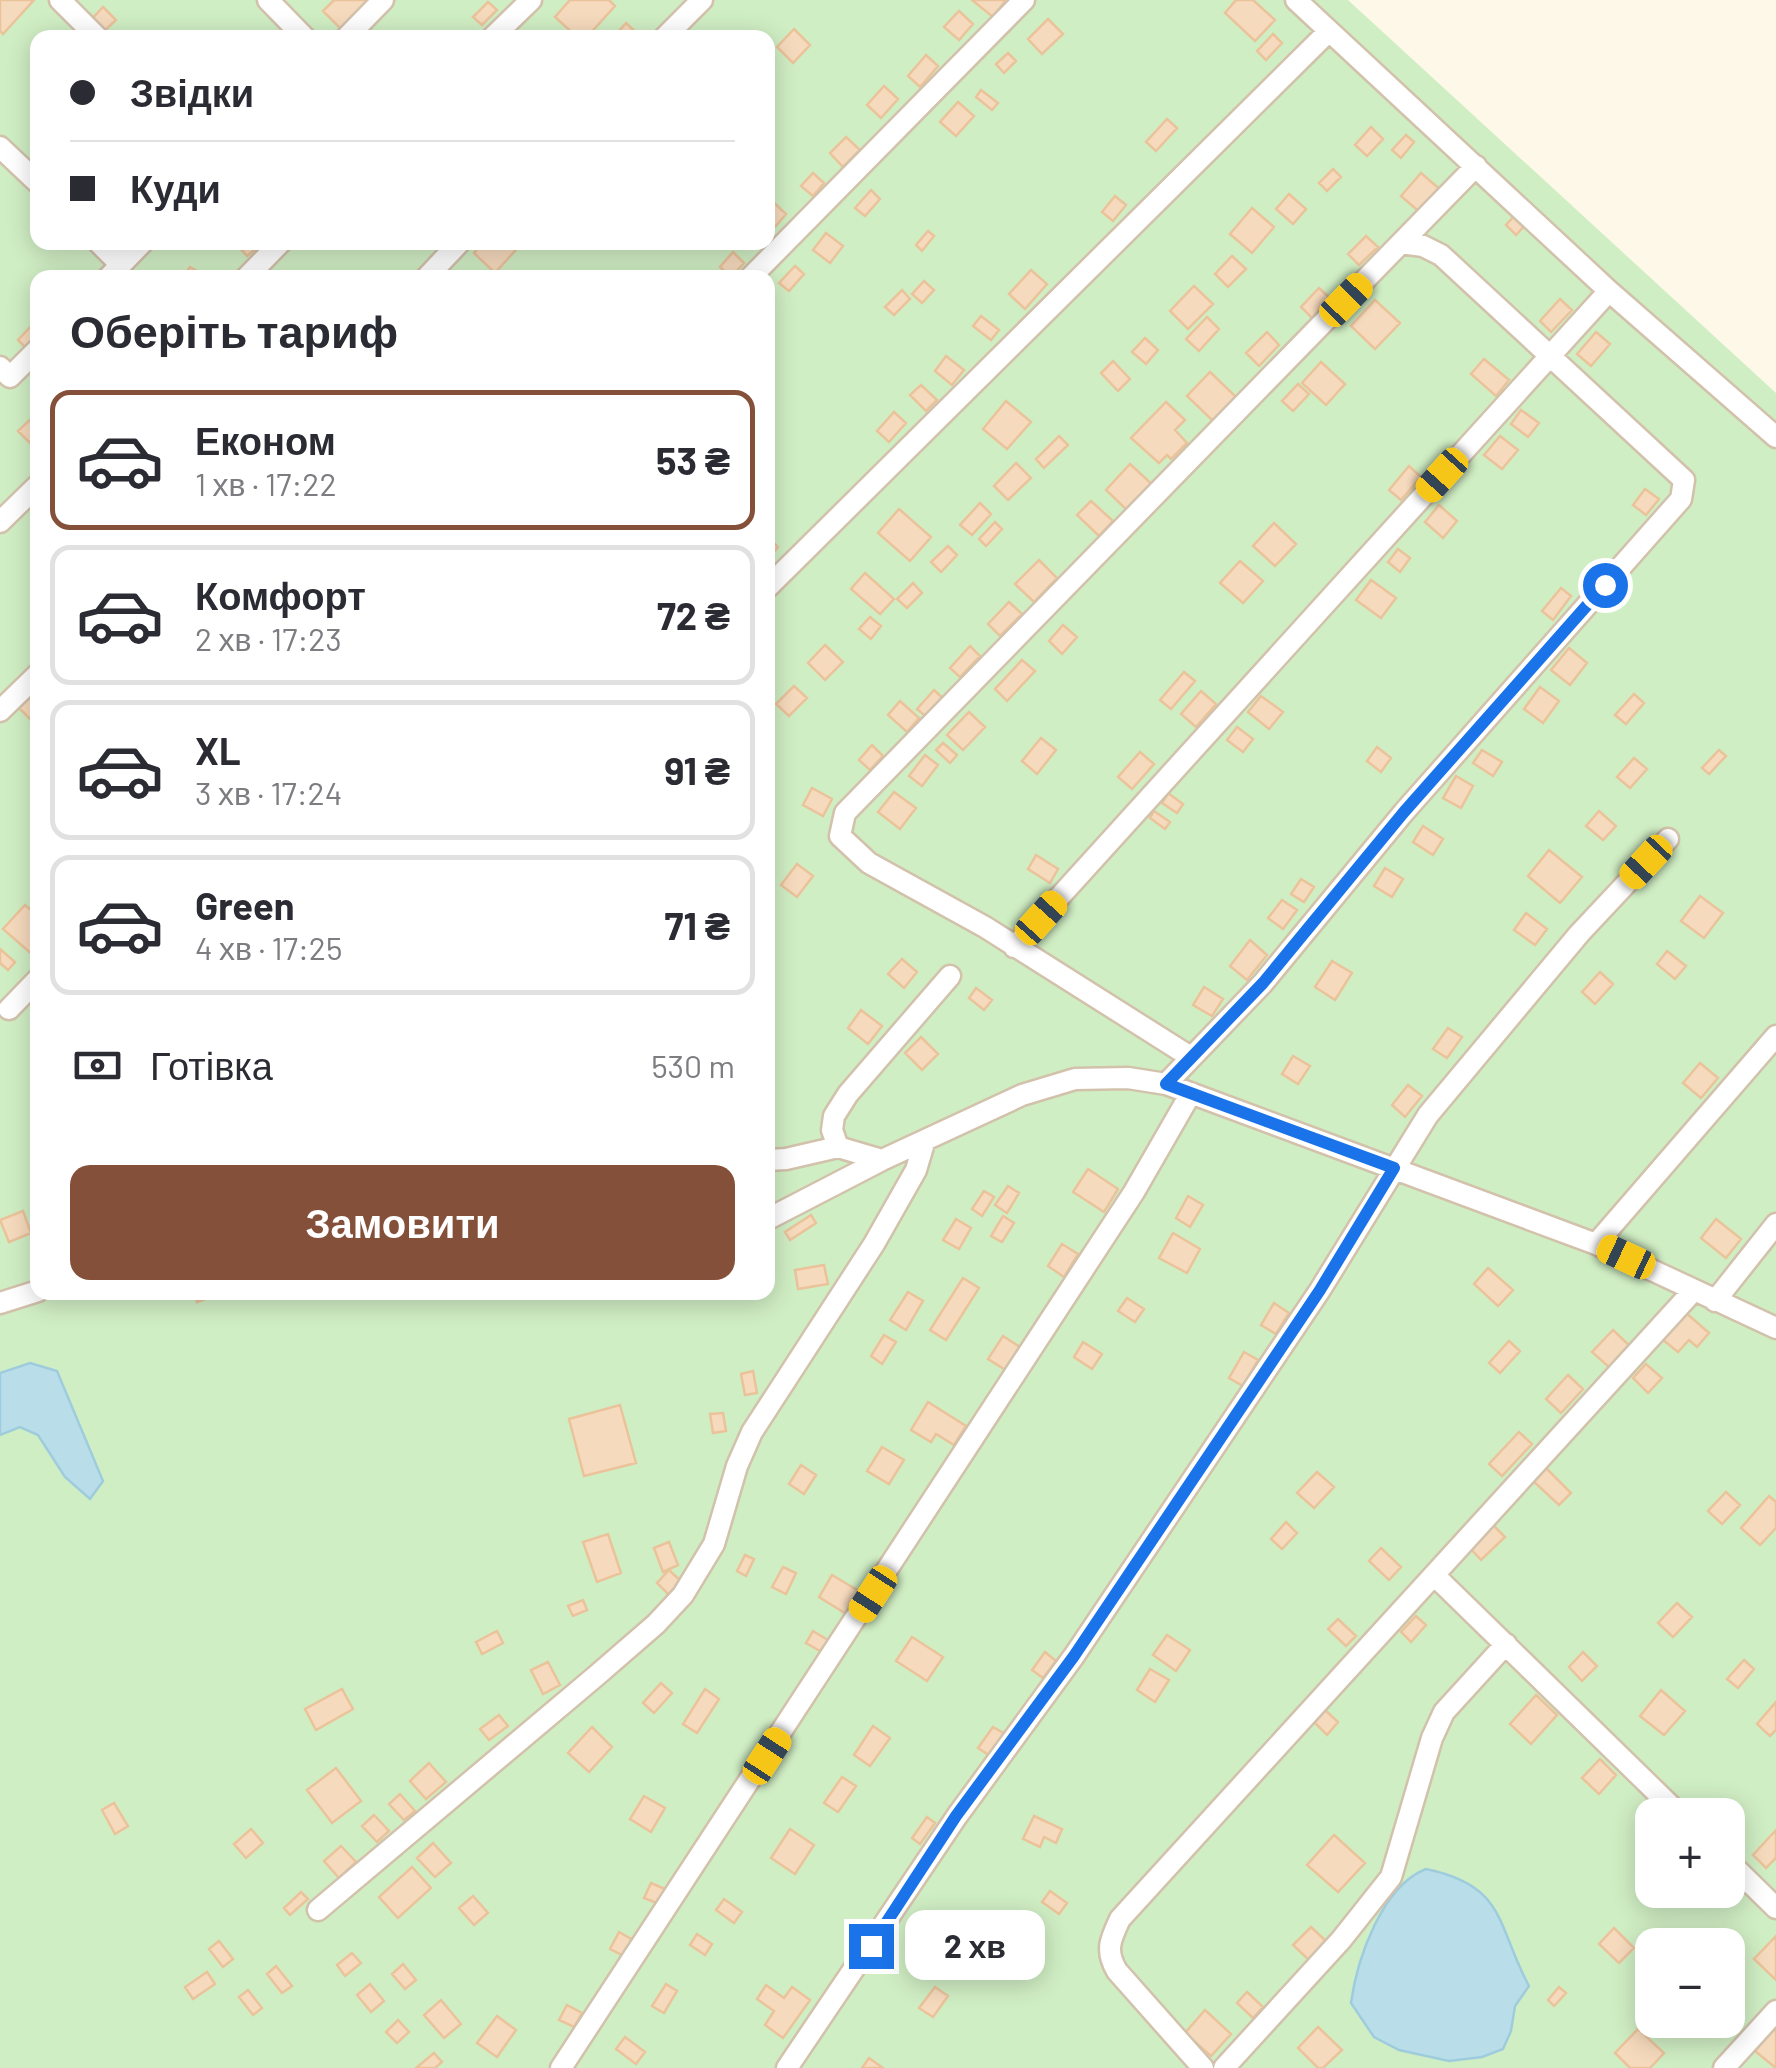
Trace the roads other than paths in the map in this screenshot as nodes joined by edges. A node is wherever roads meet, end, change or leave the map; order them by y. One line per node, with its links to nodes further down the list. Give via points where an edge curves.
1 (60, 0): 8 (street)
2 (268, 0): 9 (street)
3 (383, 0): 10 (street)
4 (531, 0): 11 (street)
5 (702, 0): 12 (street)
6 (1024, 0): 24 (street)
7 (1296, 0): 13 (street)
8 (90, 30)
9 (297, 30)
10 (354, 30)
11 (500, 30)
12 (672, 30)
13 (1328, 32): 15 (street); 32 (street)
14 (0, 147): 16 (street)
15 (1476, 166): 17 (street); 25 (street)
16 (30, 176)
17 (1401, 243): 27 (street, via 1441,254); 36 (street, via 846,813 840,836 851,850)
18 (134, 250): 21 (street)
19 (274, 250): 22 (street)
20 (452, 250): 23 (street)
21 (115, 270)
22 (254, 270)
23 (434, 270)
24 (758, 270)
25 (1608, 291): 27 (street); 29 (street)
26 (30, 357): 28 (street, via 10,376)
27 (1549, 357): 36 (street); 41 (street, via 1684,480 1681,499 1404,812 1263,983)
28 (0, 367)
29 (1776, 437)
30 (30, 493): 31 (street)
31 (0, 522)
32 (775, 581)
33 (30, 682): 34 (street)
34 (0, 711)
35 (1668, 839): 48 (street, via 1554,964 1428,1116)
36 (1014, 948): 41 (street)
37 (950, 976): 45 (street, via 848,1094 834,1116)
38 (30, 987): 39 (street)
39 (8, 1009)
40 (1776, 1036): 51 (street)
41 (1190, 1056): 42 (street)
42 (1166, 1084): 43 (street); 44 (street, via 1074,1079)
43 (1191, 1093): 48 (street); 64 (street, via 1124,1208)
44 (925, 1140): 47 (street); 62 (street, via 916,1170 874,1244 752,1432 714,1544 683,1595)
45 (838, 1146): 46 (street); 47 (street)
46 (775, 1159)
47 (882, 1160): 49 (street)
48 (1394, 1168): 51 (street); 65 (street, via 1320,1290 1074,1656 956,1816)
49 (775, 1215)
50 (1776, 1224): 54 (street)
51 (1596, 1244): 52 (street)
52 (1694, 1290): 54 (street); 57 (street)
53 (30, 1294): 55 (street)
54 (1716, 1301): 56 (street)
55 (0, 1303)
56 (1776, 1328)
57 (1434, 1575): 58 (street); 66 (street, via 1120,1919 1108,1956)
58 (1506, 1644): 59 (street); 67 (street, via 1444,1712 1391,1877)
59 (1663, 1798)
60 (1745, 1878): 61 (street)
61 (1776, 1908)
62 (318, 1910)
63 (1776, 2011): 68 (street)
64 (561, 2068)
65 (787, 2068)
66 (1204, 2068)
67 (1224, 2068)
68 (1724, 2068)

